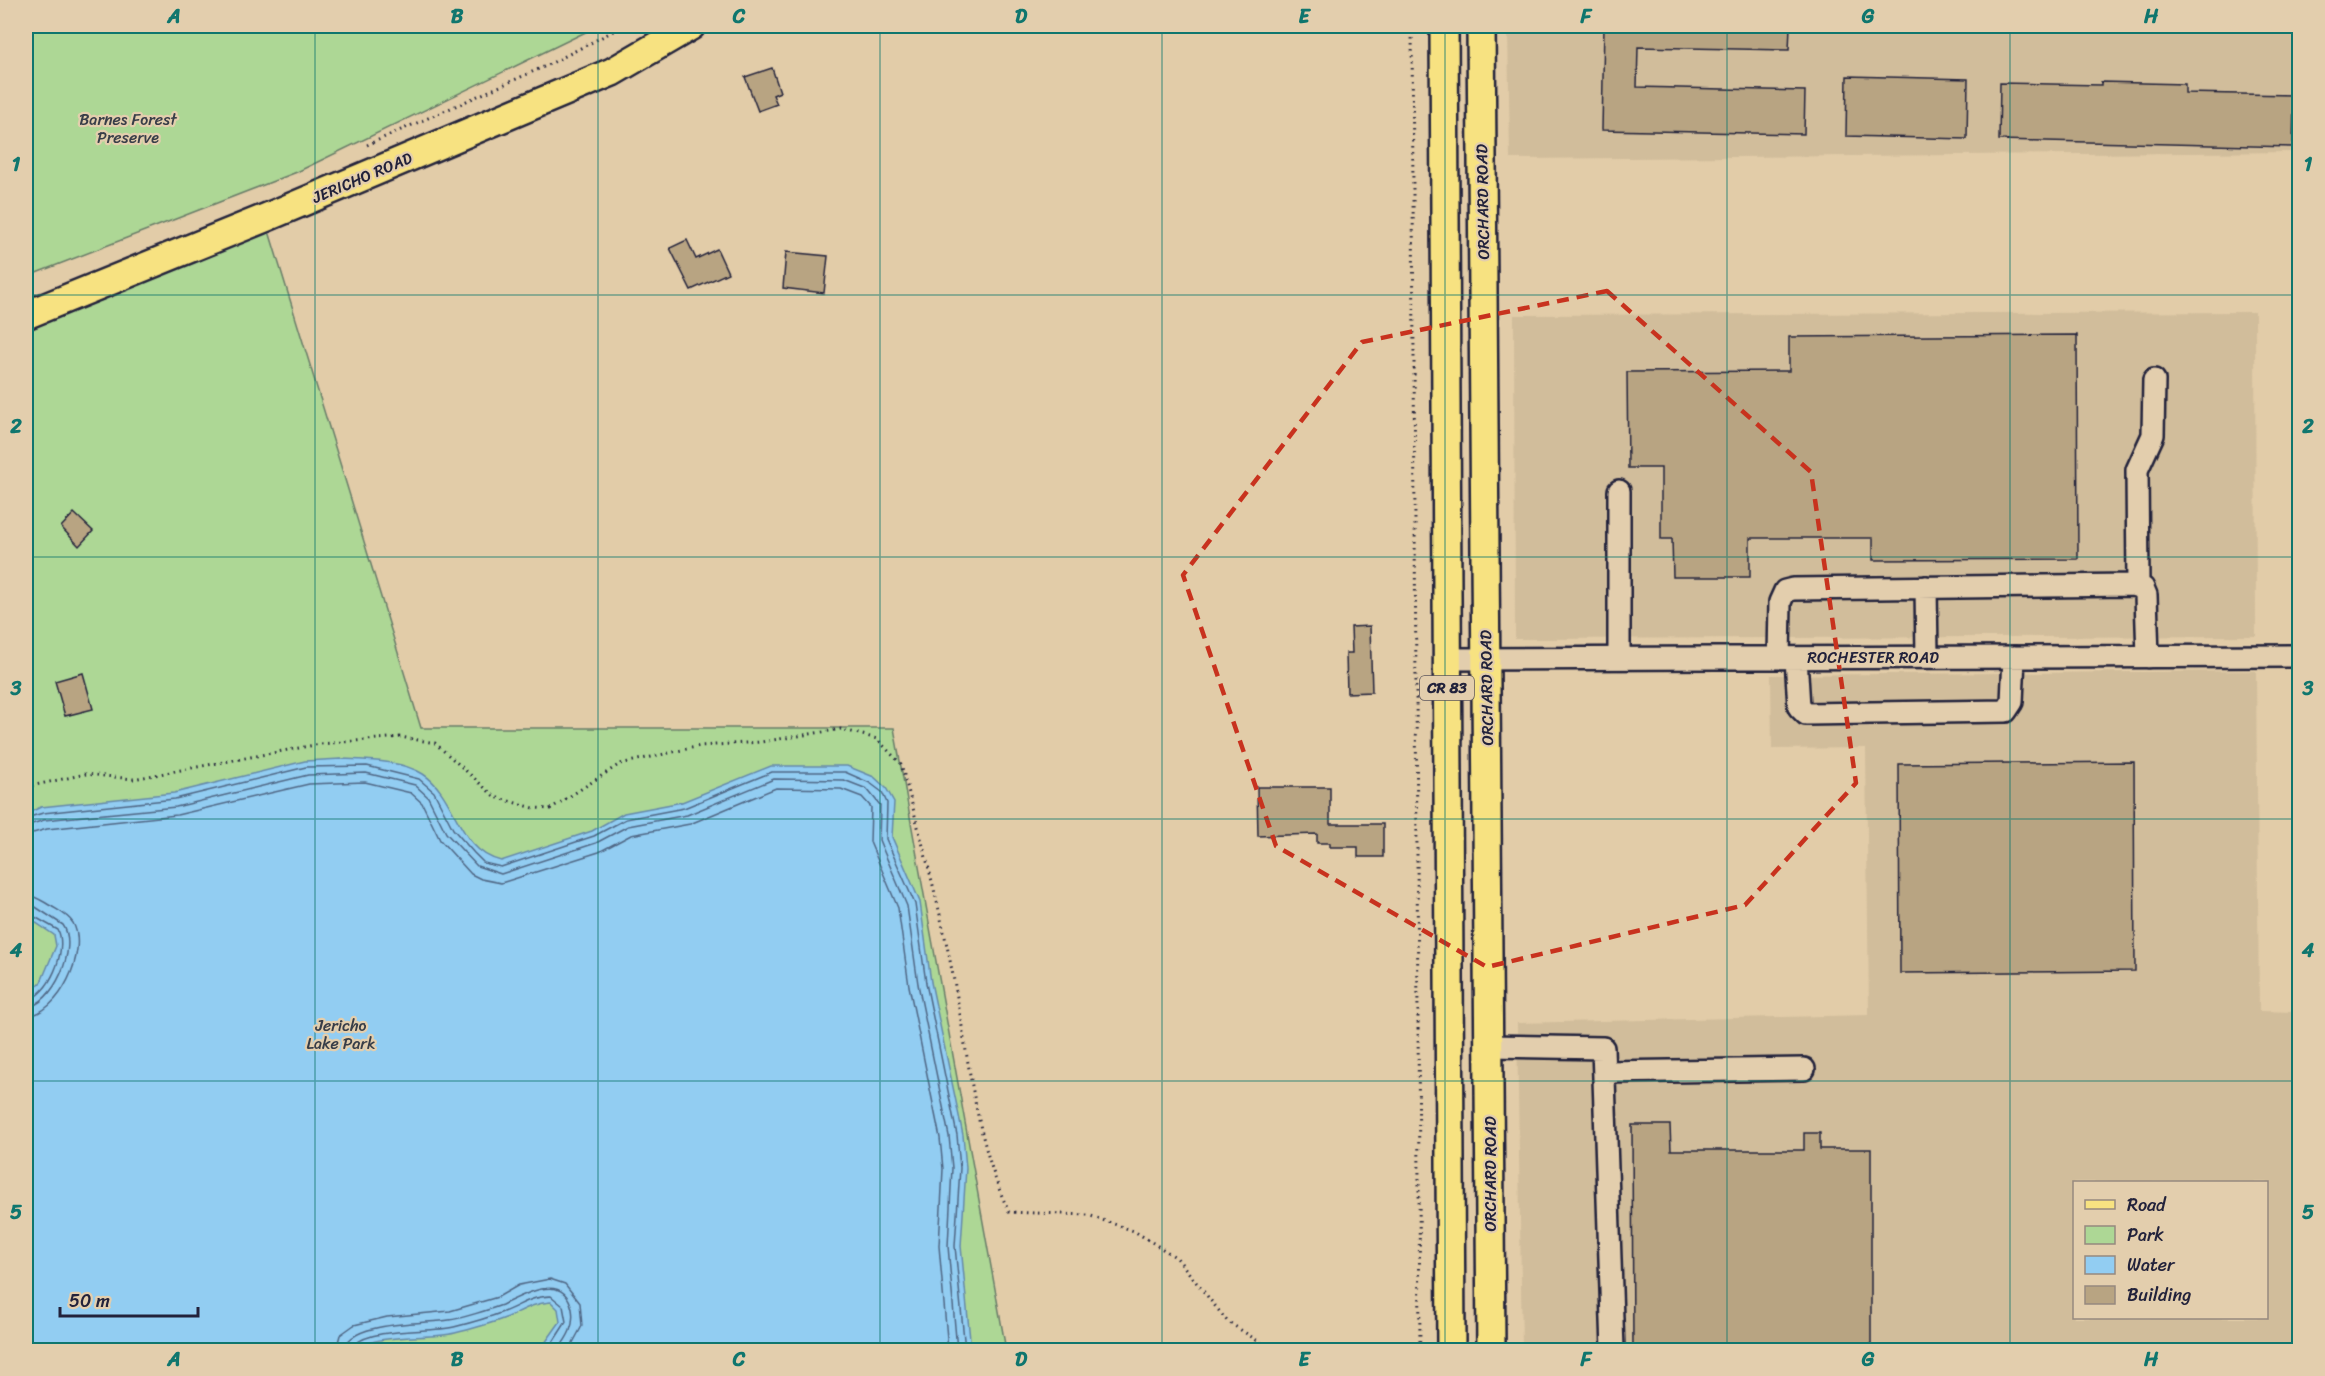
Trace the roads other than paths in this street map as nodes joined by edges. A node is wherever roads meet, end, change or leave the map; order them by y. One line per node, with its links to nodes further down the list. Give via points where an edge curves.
1 (691, 26): 4 (main road, JERICHO ROAD, via 612,72)
2 (1444, 26): 15 (main road, CR 83)
3 (1481, 26): 16 (main road, ORCHARD ROAD / CR 83)
4 (26, 315)
5 (2154, 380): 7 (street, via 2153,435 2137,470)
6 (1619, 491): 13 (street)
7 (2138, 585): 8 (street); 12 (street, via 2146,595)
8 (1926, 587): 10 (street); 14 (street, via 1785,591 1780,602)
9 (2300, 656): 12 (street, ROCHESTER ROAD)
10 (1927, 657): 11 (street, ROCHESTER ROAD); 14 (street, ROCHESTER ROAD)
11 (2014, 657): 12 (street, ROCHESTER ROAD); 14 (street, via 2013,702 2006,711 1806,714 1799,707)
12 (2148, 657)
13 (1619, 658): 14 (street, ROCHESTER ROAD); 16 (street, ROCHESTER ROAD)
14 (1788, 658)
15 (1447, 659): 16 (street, ROCHESTER ROAD); 20 (main road, CR 83)
16 (1486, 659): 17 (main road, ORCHARD ROAD / CR 83)
17 (1490, 1046): 19 (street, via 1603,1048); 21 (main road, ORCHARD ROAD / CR 83)
18 (1804, 1069): 19 (street)
19 (1604, 1072): 22 (street)
20 (1451, 1350)
21 (1491, 1350)
22 (1613, 1350)

